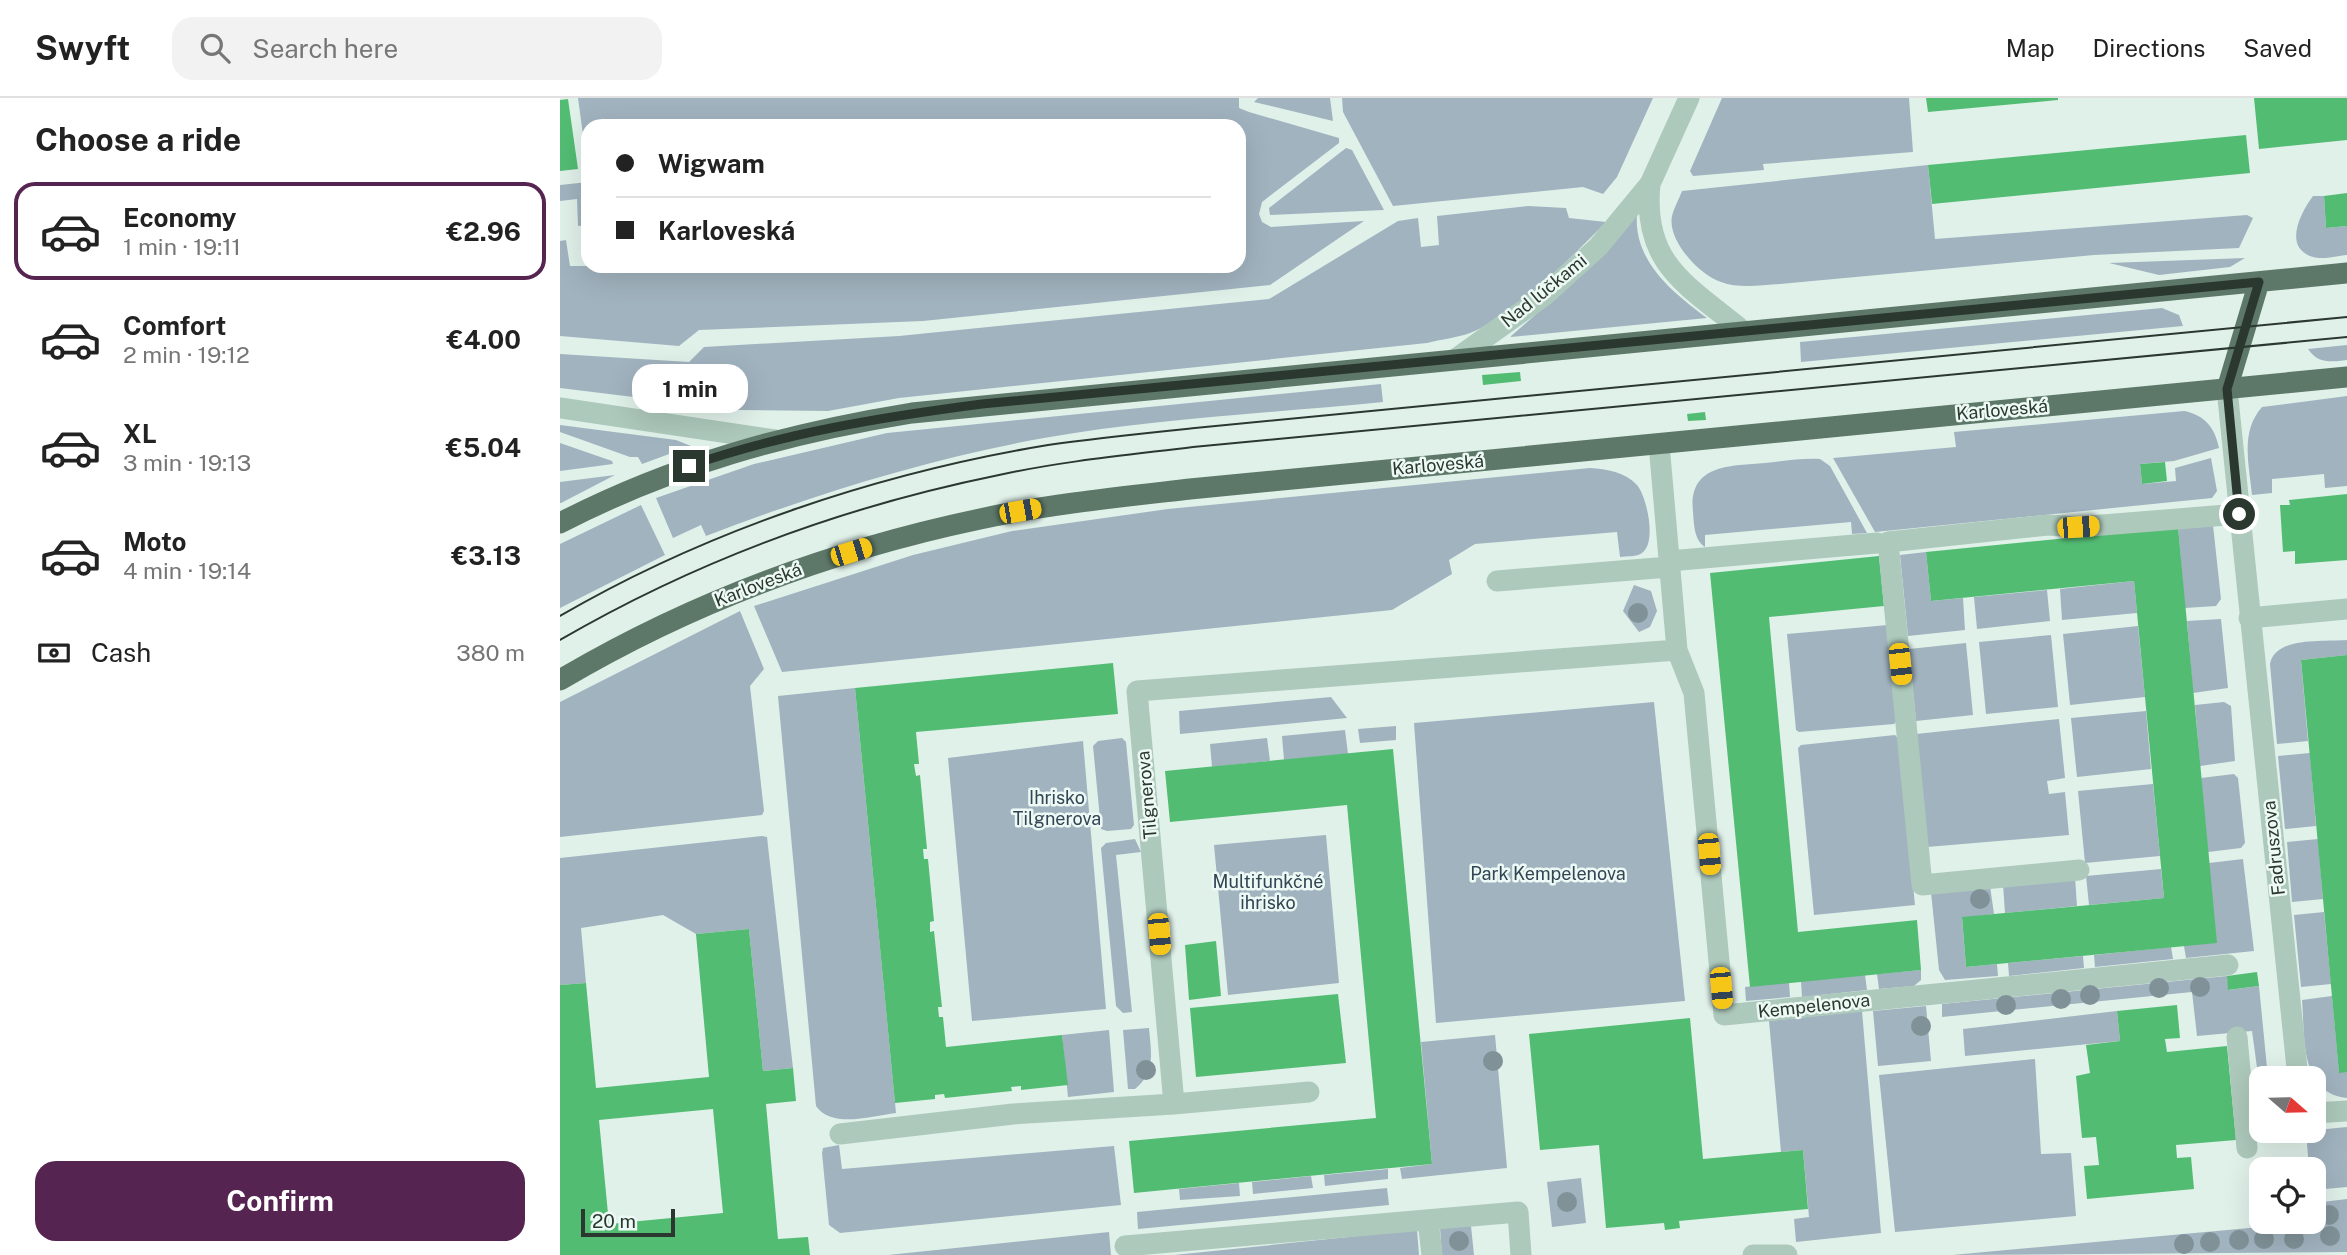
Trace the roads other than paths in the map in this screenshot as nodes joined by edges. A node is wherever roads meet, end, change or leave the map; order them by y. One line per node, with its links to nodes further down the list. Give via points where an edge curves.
1 (1689, 98): 2 (street, Nad lúčkami)
2 (1650, 184): 5 (street, Nad lúčkami, via 1651,233 1661,254 1683,280); 6 (street, Nad lúčkami, via 1574,270)
3 (2347, 273): 4 (main road)
4 (2259, 282): 5 (main road); 8 (main road)
5 (1743, 331): 6 (main road)
6 (1457, 359): 10 (main road, via 982,404)
7 (2347, 377): 8 (main road, Karloveská)
8 (2227, 389): 11 (main road, Karloveská); 12 (street)
9 (560, 408): 10 (street)
10 (775, 440): 13 (main road, via 689,466)
11 (1659, 444): 15 (street, Kempelenova); 20 (main road, Karloveská, via 1177,490 980,519 871,546 739,591)
12 (2239, 514): 14 (street, via 2078,527 2048,525); 18 (street)
13 (560, 523)
14 (1883, 543): 15 (street); 21 (street, via 1922,885)
15 (1669, 564): 16 (street); 19 (street, Kempelenova)
16 (1497, 581)
17 (2347, 609): 18 (street)
18 (2249, 618): 24 (street, Fadruszova)
19 (1677, 650): 22 (street, Kempelenova, via 1694,693 1724,1015); 27 (street, Tilgnerova, via 1138,691)
20 (560, 680)
21 (2079, 870)
22 (2228, 965)
23 (2236, 1037): 26 (street)
24 (2297, 1066)
25 (1309, 1092): 27 (street)
26 (2249, 1099)
27 (1174, 1104): 30 (street, via 1013,1114)
28 (2347, 1111): 29 (street)
29 (2326, 1112)
30 (841, 1134)
31 (2249, 1134): 32 (street)
32 (2247, 1148)
33 (1428, 1220): 34 (street); 35 (street); 36 (street, via 1518,1212)
34 (1125, 1246)
35 (1432, 1255)
36 (1521, 1255)
37 (1754, 1255): 38 (street)
38 (1787, 1255)

